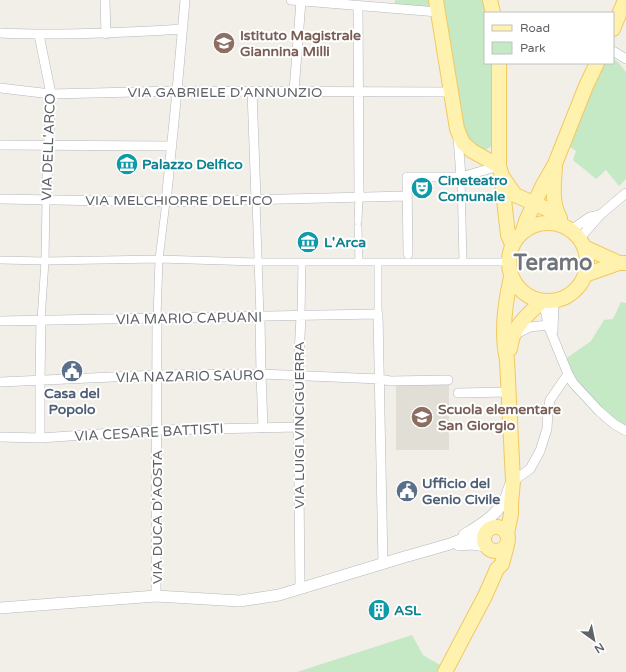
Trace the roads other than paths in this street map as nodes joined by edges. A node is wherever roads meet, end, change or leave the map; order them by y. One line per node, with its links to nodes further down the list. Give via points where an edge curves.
1 (105, 0): 13 (street)
2 (185, 0): 11 (street)
3 (291, 0): 6 (street)
4 (490, 0): 9 (main road)
5 (625, 0): 10 (main road)
6 (301, 1): 7 (street); 22 (street)
7 (358, 6): 8 (street); 23 (street)
8 (437, 6): 24 (main road)
9 (492, 12)
10 (614, 27)
11 (182, 29): 13 (street); 20 (street)
12 (0, 33): 14 (street)
13 (106, 34): 14 (street)
14 (39, 35): 25 (street, VIA DELL'ARCO)
15 (614, 52): 16 (street)
16 (626, 59)
17 (499, 64): 27 (main road)
18 (597, 64): 32 (main road)
19 (0, 88): 25 (street, VIA GABRIELE D'ANNUNZIO)
20 (177, 91): 21 (street, VIA GABRIELE D'ANNUNZIO); 25 (street, VIA GABRIELE D'ANNUNZIO); 30 (street)
21 (252, 91): 22 (street, VIA GABRIELE D'ANNUNZIO); 39 (street)
22 (294, 91): 23 (street, VIA GABRIELE D'ANNUNZIO)
23 (358, 92): 24 (street, VIA GABRIELE D'ANNUNZIO); 37 (street)
24 (450, 92): 26 (main road)
25 (51, 94): 29 (street, VIA DELL'ARCO)
26 (457, 129): 31 (main road, via 463,143); 34 (street)
27 (498, 138): 31 (main road, via 484,151); 33 (main road)
28 (0, 145): 29 (street)
29 (48, 146): 30 (street); 40 (street, VIA DELL'ARCO)
30 (172, 146): 41 (street)
31 (472, 151): 33 (main road)
32 (555, 164): 42 (main road); 43 (main road, via 553,198)
33 (500, 170): 34 (street); 42 (main road, via 515,195); 46 (main road, via 508,235)
34 (461, 177): 36 (street, via 407,177); 55 (street)
35 (626, 193): 45 (street)
36 (407, 196): 37 (street, VIA MELCHIORRE DELFICO); 47 (street)
37 (359, 197): 39 (street, VIA MELCHIORRE DELFICO); 53 (street)
38 (0, 199): 40 (street, VIA MELCHIORRE DELFICO)
39 (256, 199): 41 (street, VIA MELCHIORRE DELFICO); 51 (street)
40 (46, 200): 41 (street, VIA MELCHIORRE DELFICO); 50 (street, VIA DELL'ARCO)
41 (166, 202): 48 (street)
42 (534, 202): 43 (main road); 44 (main road)
43 (556, 212): 45 (main road)
44 (523, 231): 45 (main road, via 543,222 553,223); 46 (main road)
45 (575, 235): 57 (main road); 58 (main road, via 587,261)
46 (512, 244): 56 (main road)
47 (408, 258): 54 (street); 55 (street)
48 (159, 259): 50 (street); 51 (street); 64 (street)
49 (0, 260): 50 (street)
50 (45, 261): 65 (street, VIA DELL'ARCO)
51 (258, 262): 52 (street); 63 (street)
52 (302, 262): 53 (street); 62 (street, VIA LUIGI VINCIGUERRA)
53 (359, 262): 54 (street)
54 (378, 262): 61 (street)
55 (463, 262): 56 (street)
56 (508, 262): 59 (main road)
57 (622, 263): 58 (main road)
58 (585, 275): 60 (main road, via 573,292 561,299)
59 (511, 277): 60 (main road, via 527,295); 70 (main road, via 505,325 504,348)
60 (548, 301): 67 (street); 68 (main road, via 523,319); 69 (street)
61 (378, 314): 62 (street, VIA MARIO CAPUANI); 75 (street)
62 (301, 316): 63 (street, VIA MARIO CAPUANI); 74 (street, VIA LUIGI VINCIGUERRA)
63 (260, 317): 64 (street, VIA MARIO CAPUANI); 71 (street)
64 (157, 318): 65 (street, VIA MARIO CAPUANI); 73 (street, VIA DUCA D'AOSTA)
65 (41, 320): 66 (street, VIA MARIO CAPUANI); 76 (street)
66 (0, 321)
67 (548, 325): 68 (street, via 530,327); 69 (street)
68 (513, 336): 70 (main road)
69 (552, 336): 72 (street)
70 (507, 360): 79 (main road)
71 (261, 374): 73 (street, VIA NAZARIO SAURO); 74 (street, VIA NAZARIO SAURO); 82 (street)
72 (568, 374): 84 (street, via 599,411); 87 (street, via 550,400 547,429 540,451 530,469)
73 (157, 375): 76 (street, VIA NAZARIO SAURO); 83 (street, VIA DUCA D'AOSTA)
74 (298, 376): 75 (street, VIA NAZARIO SAURO); 81 (street, VIA LUIGI VINCIGUERRA)
75 (380, 379): 77 (street, VIA NAZARIO SAURO); 93 (street)
76 (40, 380): 78 (street, VIA NAZARIO SAURO); 86 (street)
77 (448, 380)
78 (0, 382)
79 (508, 392): 80 (street); 87 (main road)
80 (458, 393)
81 (298, 427): 82 (street, VIA CESARE BATTISTI); 95 (street, VIA LUIGI VINCIGUERRA)
82 (263, 428): 83 (street, VIA CESARE BATTISTI)
83 (157, 430): 86 (street, VIA CESARE BATTISTI); 96 (street, VIA DUCA D'AOSTA)
84 (626, 430)
85 (0, 437): 86 (street, VIA CESARE BATTISTI)
86 (40, 438)
87 (513, 481): 88 (main road); 91 (street, via 499,508)
88 (511, 504): 89 (main road); 90 (main road)
89 (491, 529): 90 (main road, via 502,529); 91 (street); 92 (main road, via 484,538)
90 (507, 540): 92 (main road, via 500,550); 94 (main road, via 502,564)
91 (450, 544): 92 (street, via 472,544); 93 (street)
92 (490, 548): 94 (main road)
93 (383, 564): 95 (street)
94 (497, 569): 98 (main road)
95 (300, 589): 96 (street, via 280,596 240,601)
96 (156, 596): 97 (street)
97 (0, 608)
98 (445, 672)

